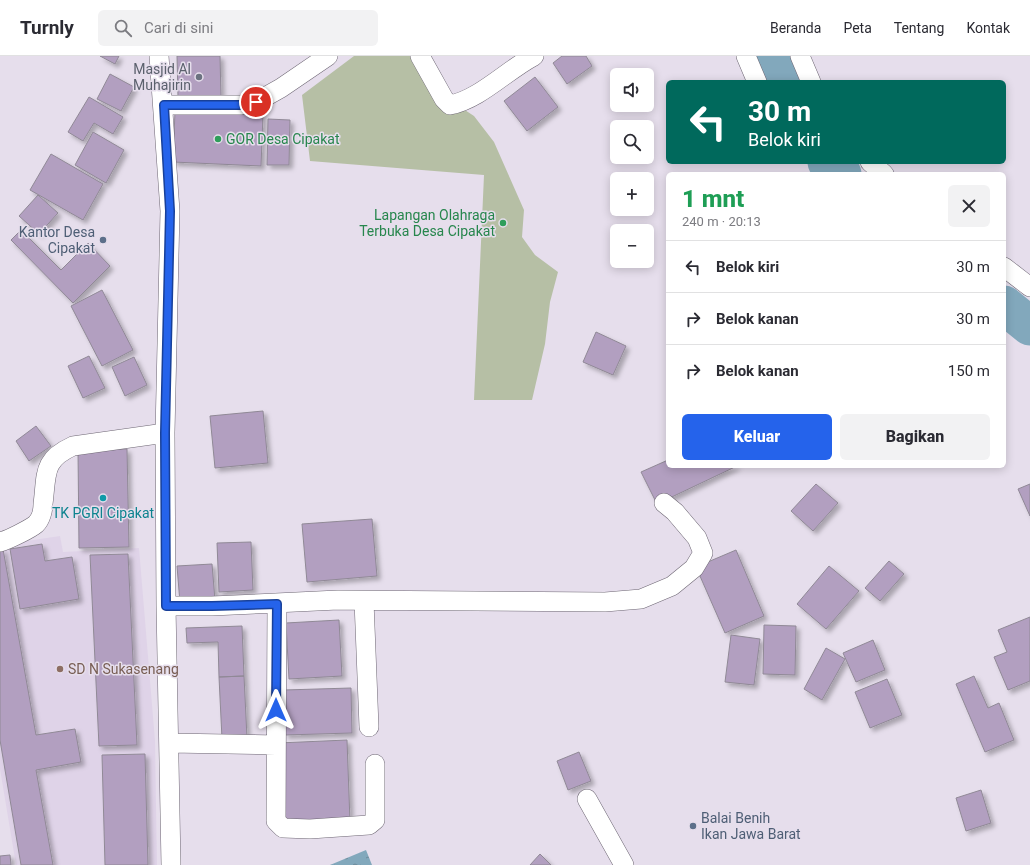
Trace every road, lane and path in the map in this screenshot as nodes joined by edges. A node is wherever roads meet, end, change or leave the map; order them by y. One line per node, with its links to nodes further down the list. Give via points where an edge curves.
1 (159, 56): 9 (street)
2 (328, 56): 9 (street, via 256,102 241,105)
3 (420, 56): 4 (street, via 444,99 450,104 460,103)
4 (534, 56)
5 (746, 56): 7 (street)
6 (800, 56): 8 (street)
7 (756, 80)
8 (811, 80)
9 (164, 105): 14 (street, via 170,211)
10 (872, 164): 11 (street)
11 (882, 172)
12 (1006, 269): 13 (street)
13 (1030, 287)
14 (165, 433): 16 (street, via 73,446 61,452 49,463 42,511 36,524); 19 (street)
15 (664, 504): 17 (street, via 675,512 697,538 703,553 694,568 672,586 641,598 605,602)
16 (0, 542)
17 (364, 601): 18 (street); 20 (street)
18 (277, 604): 19 (street); 22 (street)
19 (166, 606): 21 (street)
20 (369, 727)
21 (170, 743): 22 (street); 25 (street)
22 (276, 745): 23 (street, via 276,821 282,828 369,825 375,820)
23 (375, 764)
24 (587, 799): 26 (street)
25 (171, 865)
26 (624, 865)

